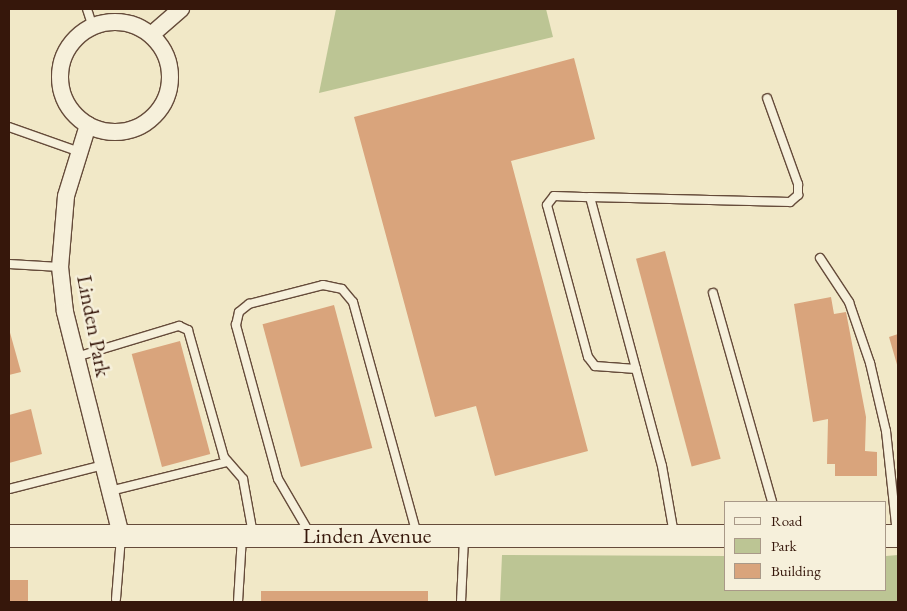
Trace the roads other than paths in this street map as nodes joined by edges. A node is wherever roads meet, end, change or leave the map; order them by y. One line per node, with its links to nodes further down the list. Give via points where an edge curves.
1 (87, 9): 3 (lane)
2 (182, 9): 4 (street)
3 (93, 27): 4 (street, via 123,22); 6 (street, via 72,42 59,77 70,110)
4 (151, 35): 6 (street, via 167,55 171,74 162,108 134,129 117,132)
5 (767, 98): 9 (lane, via 798,184 798,196 790,202)
6 (88, 125): 8 (street, Linden Park)
7 (9, 128): 8 (lane)
8 (77, 150): 12 (street, Linden Park, via 66,196)
9 (590, 197): 15 (lane); 15 (lane, via 554,196 547,205 588,356 595,366)
10 (820, 258): 29 (lane, via 850,302 870,363 886,431)
11 (9, 264): 12 (lane)
12 (60, 267): 14 (street, Linden Park)
13 (713, 293): 20 (lane)
14 (76, 357): 16 (lane, via 179,326 188,330); 17 (street, Linden Park)
15 (636, 369): 27 (lane, via 673,512)
16 (227, 462): 19 (lane); 23 (lane, via 243,479)
17 (104, 465): 18 (lane); 19 (street, Linden Park)
18 (9, 489)
19 (110, 491): 21 (street, Linden Park)
20 (772, 501)
21 (121, 535): 22 (main road, Linden Avenue); 23 (main road, Linden Avenue); 30 (lane)
22 (9, 536)
23 (248, 536): 24 (main road, Linden Avenue); 31 (lane)
24 (311, 536): 25 (main road, Linden Avenue); 25 (lane, via 278,479 236,325 239,312 249,304 322,285 342,289 353,302)
25 (418, 536): 26 (main road, Linden Avenue)
26 (464, 536): 27 (main road, Linden Avenue); 32 (lane)
27 (674, 536): 28 (main road, Linden Avenue)
28 (724, 536)
29 (898, 536)
30 (116, 599)
31 (238, 602)
32 (462, 602)

